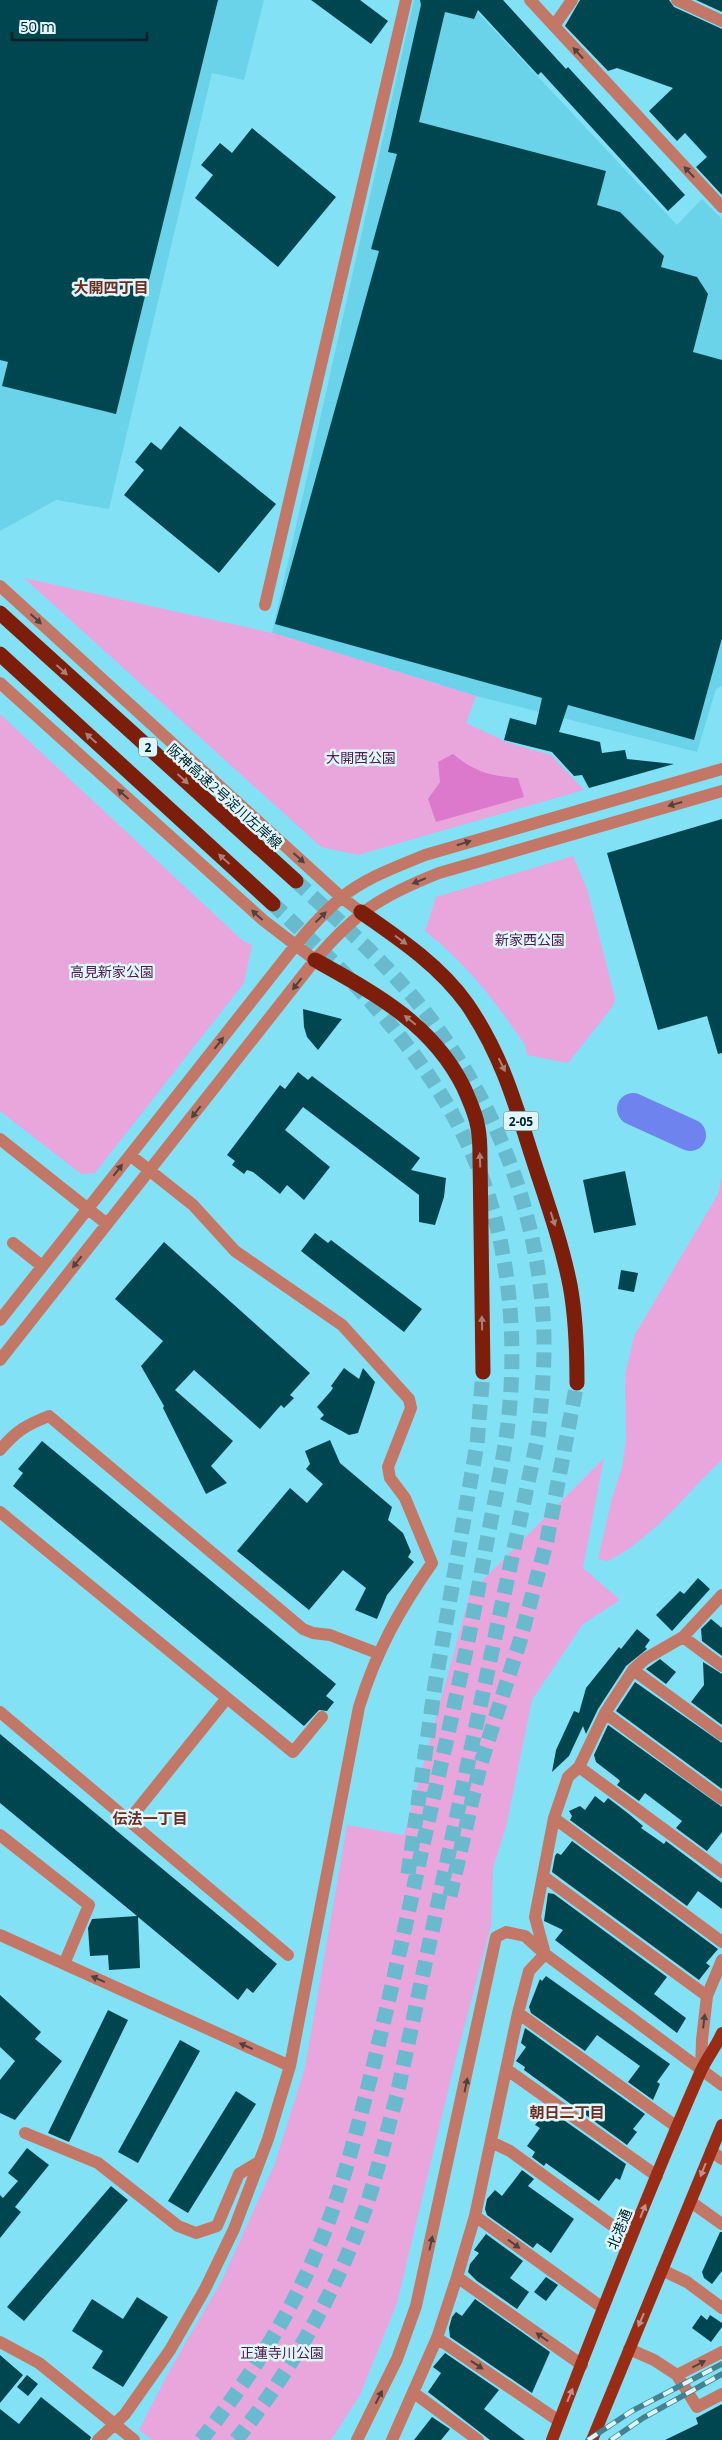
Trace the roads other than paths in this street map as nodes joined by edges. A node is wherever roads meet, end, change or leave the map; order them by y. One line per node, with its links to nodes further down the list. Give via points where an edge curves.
1 (406, 0): 9 (street)
2 (530, 0): 6 (street)
3 (572, 0): 6 (street)
4 (676, 0): 5 (street)
5 (722, 21)
6 (554, 26): 7 (street, one-way to 6)
7 (722, 207)
8 (0, 586): 16 (street, one-way to 16)
9 (265, 605)
10 (0, 613): 15 (highway, 阪神高速2号淀川左岸線 / 2, one-way to 15)
11 (0, 654): 17 (highway, 2, one-way to 11)
12 (0, 683): 19 (street, one-way to 12, via 262,920)
13 (722, 769): 16 (street, one-way to 13, via 371,879 425,855)
14 (722, 791): 18 (street, one-way to 18, via 439,873 407,886)
15 (296, 881)
16 (342, 897): 18 (street); 19 (street, one-way to 16)
17 (273, 904)
18 (361, 912): 20 (street); 31 (highway, 2-05, one-way to 31, via 407,944 442,975 466,1003 505,1073 562,1249 577,1334)
19 (295, 946): 20 (street); 22 (street, one-way to 19)
20 (315, 960): 23 (street, one-way to 23); 30 (highway, one-way to 20, via 480,1158 478,1126 469,1099 457,1073 424,1031 374,994)
21 (1, 1141): 24 (street)
22 (130, 1155): 23 (street); 24 (street, one-way to 22)
23 (149, 1171): 25 (street); 36 (street, via 193,1205 235,1251 342,1324 409,1400 411,1408 388,1467 390,1478 405,1498 432,1563 406,1599)
24 (88, 1208): 25 (street); 27 (street)
25 (107, 1224): 29 (street, one-way to 29)
26 (13, 1243): 27 (street)
27 (42, 1266): 28 (street)
28 (0, 1320)
29 (0, 1360)
30 (483, 1372)
31 (577, 1383)
32 (0, 1450): 36 (street, via 14,1433 49,1416 303,1629 330,1635)
33 (0, 1512): 39 (street)
34 (722, 1596): 35 (street)
35 (683, 1638): 37 (street); 38 (street, via 645,1659)
36 (377, 1653): 60 (street, via 351,1743)
37 (722, 1666)
38 (633, 1670): 41 (street); 43 (street)
39 (227, 1698): 42 (street, via 293,1752); 47 (street)
40 (0, 1712): 47 (street)
41 (605, 1712): 44 (street); 45 (street)
42 (322, 1717)
43 (722, 1735)
44 (579, 1767): 46 (street, via 568,1777); 49 (street)
45 (722, 1799)
46 (554, 1818): 50 (street); 52 (street)
47 (129, 1820): 54 (street)
48 (0, 1835): 56 (street, via 89,1905)
49 (722, 1872)
50 (543, 1876): 53 (street, via 535,1917); 57 (street)
51 (0, 1935): 56 (street)
52 (722, 1942)
53 (545, 1954): 58 (street, via 529,1971); 62 (street); 92 (street, one-way to 53, via 397,2358 416,2306 496,1937 506,1932 520,1934)
54 (288, 1955)
55 (722, 1960): 57 (street)
56 (64, 1964): 60 (street, one-way to 56)
57 (708, 1996): 62 (street, one-way to 57)
58 (518, 2013): 61 (street); 65 (street)
59 (722, 2033): 62 (main road, 北港通)
60 (290, 2066): 70 (street)
61 (506, 2069): 67 (street); 71 (street)
62 (701, 2070): 63 (street); 65 (main road, 北港通)
63 (722, 2085)
64 (722, 2125): 68 (main road)
65 (677, 2126): 71 (main road, 北港通)
66 (25, 2133): 70 (street, via 98,2163 178,2226 196,2233 217,2226 238,2174)
67 (491, 2142): 73 (street); 75 (street, via 510,2151)
68 (711, 2151): 69 (street); 72 (main road, one-way to 72)
69 (722, 2159)
70 (259, 2162): 89 (street, via 234,2229 205,2289 170,2350 125,2414)
71 (657, 2176): 75 (main road, 北港通, one-way to 71)
72 (691, 2202): 74 (street); 76 (main road)
73 (475, 2216): 77 (street); 78 (street, one-way to 78)
74 (722, 2224)
75 (632, 2238): 78 (main road, 北港通)
76 (662, 2270): 79 (street, via 687,2282); 82 (main road, one-way to 82)
77 (457, 2277): 80 (street); 84 (street, one-way to 77)
78 (603, 2308): 84 (main road, 北港通)
79 (722, 2308)
80 (437, 2338): 86 (street); 88 (street, one-way to 88)
81 (2, 2346): 89 (street, via 38,2363)
82 (629, 2349): 85 (street); 96 (main road)
83 (722, 2352): 85 (street, one-way to 83)
84 (582, 2365): 88 (main road, 北港通, one-way to 84)
85 (677, 2375): 87 (street, via 697,2407)
86 (414, 2393): 93 (street); 94 (street)
87 (722, 2394)
88 (559, 2421): 95 (main road, 北港通)
89 (113, 2425): 90 (street); 91 (street)
90 (98, 2440)
91 (134, 2440)
92 (357, 2440)
93 (392, 2440)
94 (478, 2440)
95 (552, 2440)
96 (592, 2440)

